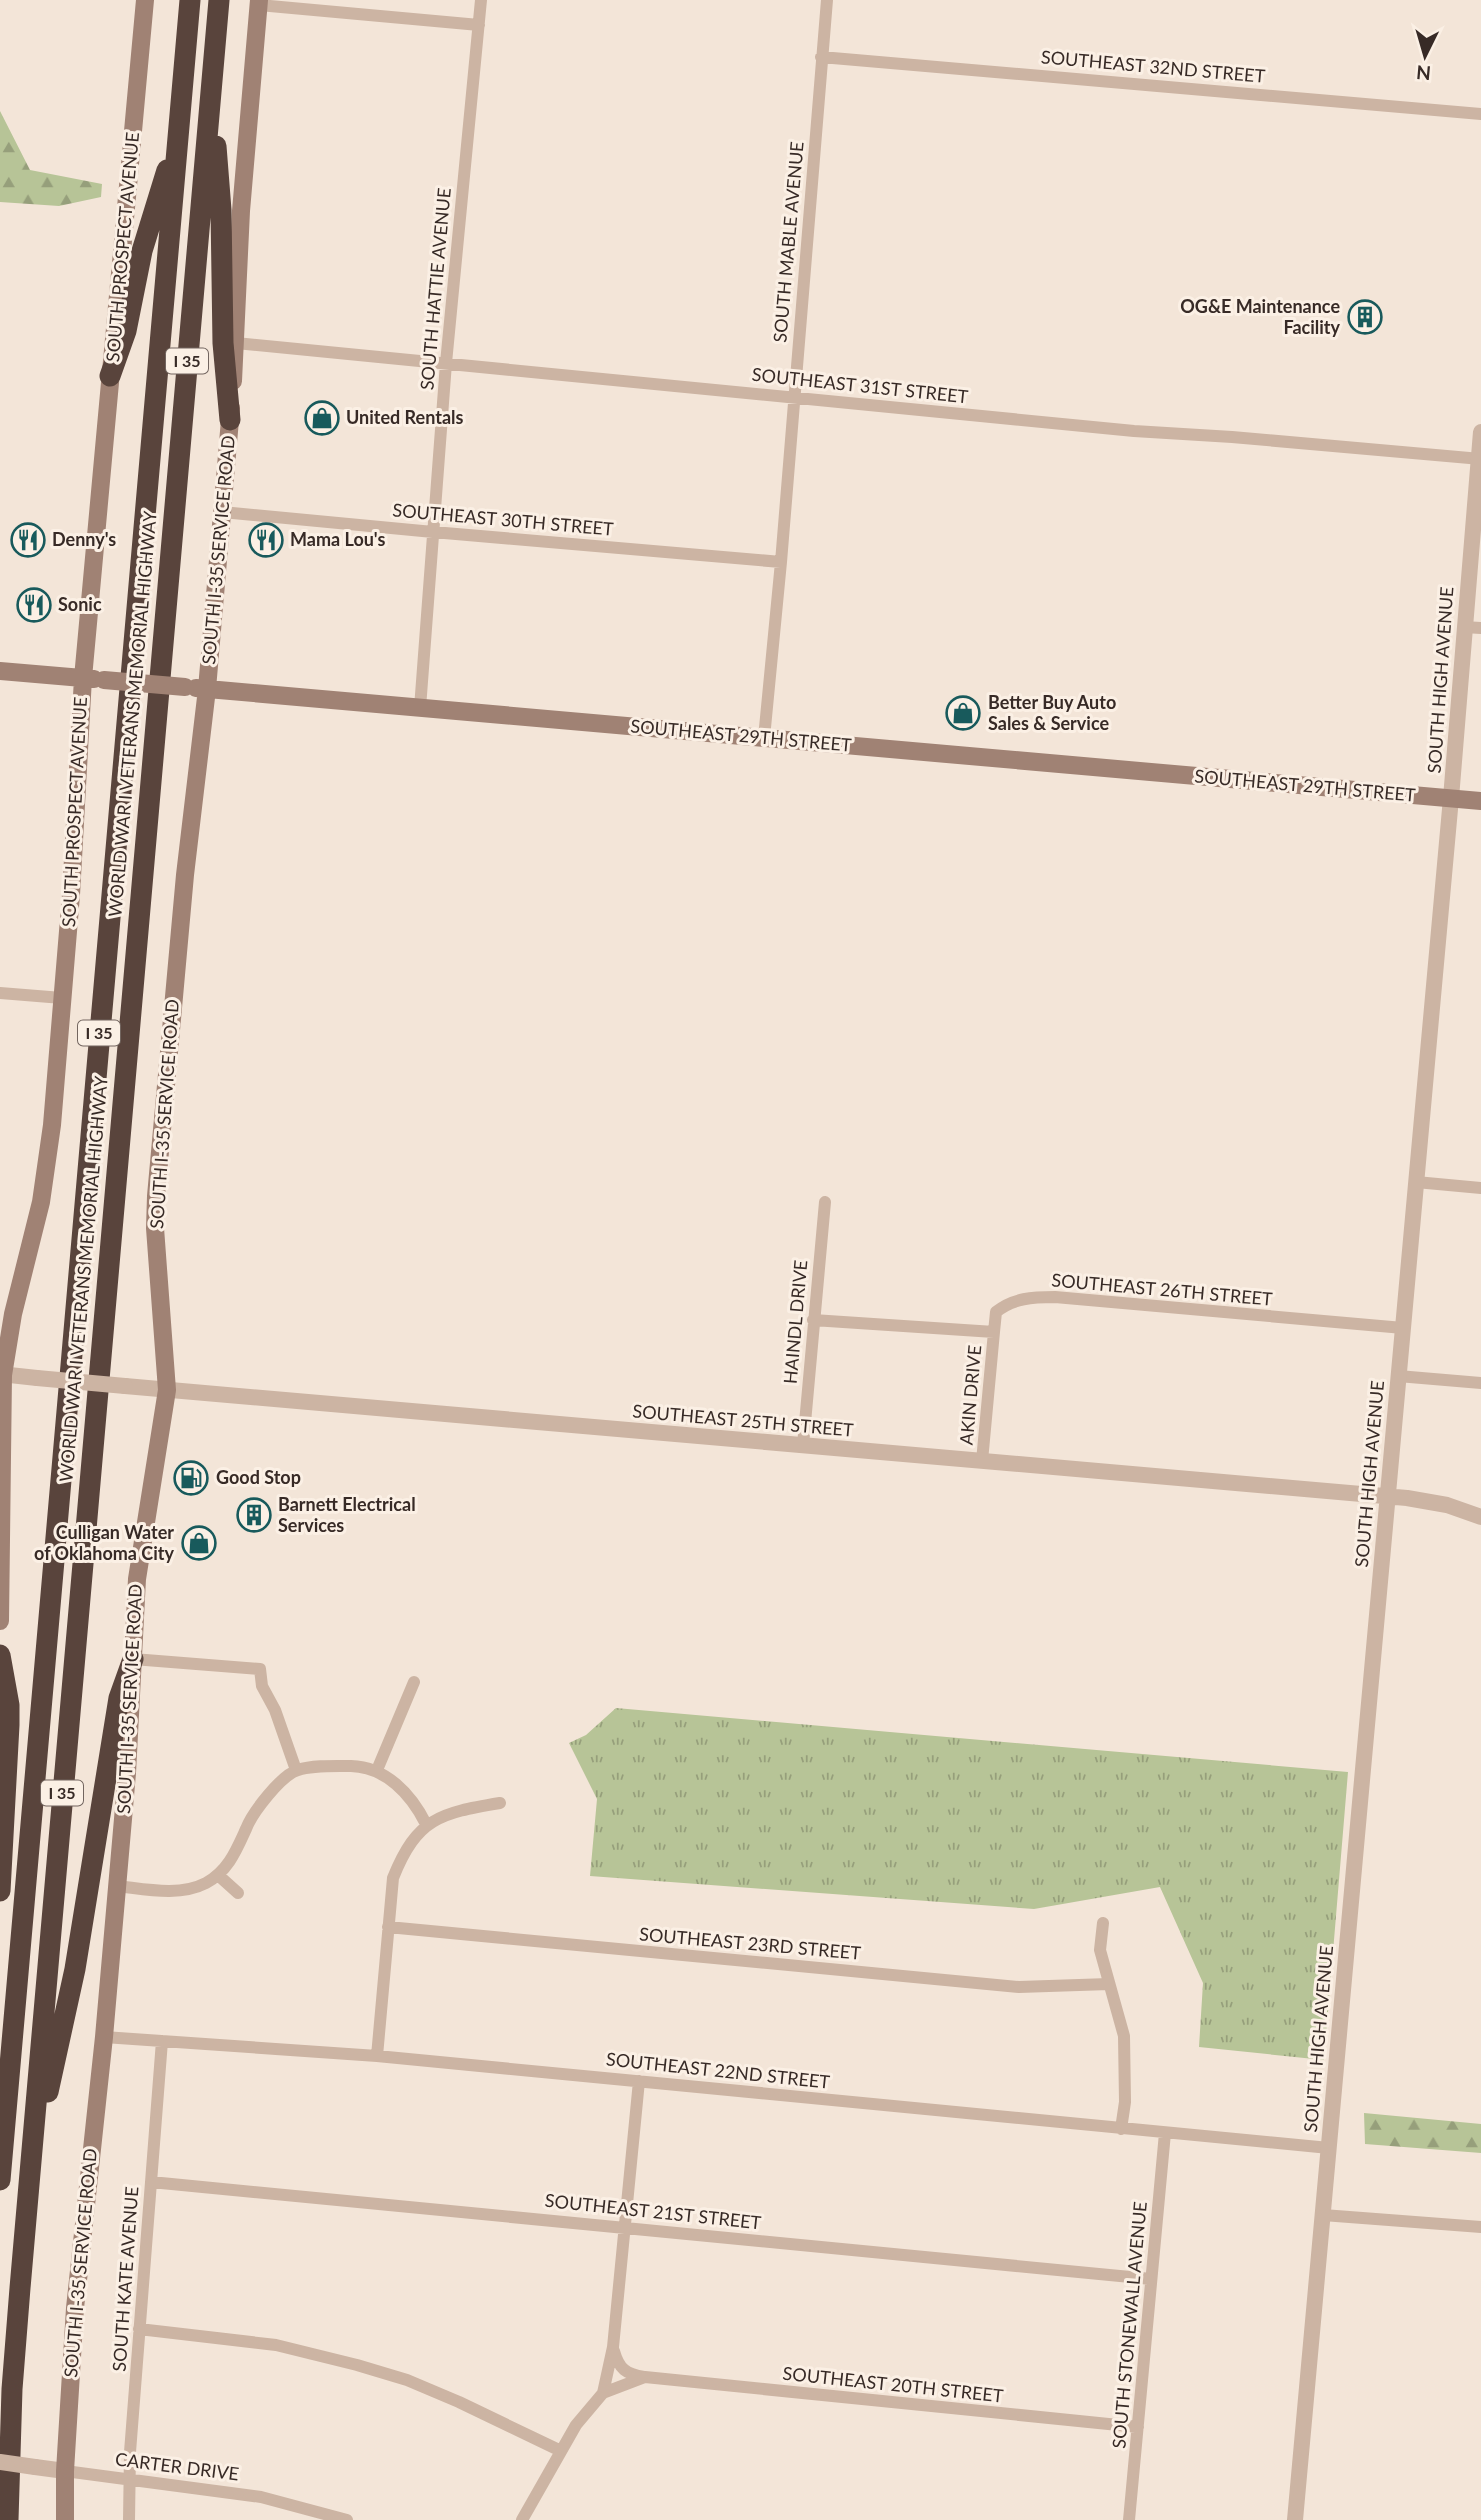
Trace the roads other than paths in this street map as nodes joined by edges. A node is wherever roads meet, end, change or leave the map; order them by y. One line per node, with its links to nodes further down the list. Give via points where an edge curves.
1 (145, 0): 14 (main road, SOUTH PROSPECT AVENUE)
2 (190, 0): 11 (highway, WORLD WAR I VETERANS MEMORIAL HIGHWAY / I 35)
3 (219, 0): 9 (highway, WORLD WAR I VETERANS MEMORIAL HIGHWAY / I 35)
4 (481, 0): 7 (street, SOUTH HATTIE AVENUE)
5 (827, 0): 8 (street, SOUTH MABLE AVENUE)
6 (259, 2): 7 (street); 12 (main road, SOUTH I-35 SERVICE ROAD, via 241,211)
7 (479, 25): 13 (street, SOUTH HATTIE AVENUE)
8 (821, 57): 10 (street, SOUTHEAST 32ND STREET); 15 (street, SOUTH MABLE AVENUE)
9 (212, 84): 16 (highway); 70 (highway, WORLD WAR I VETERANS MEMORIAL HIGHWAY / I 35)
10 (1481, 114)
11 (179, 128): 14 (highway); 69 (highway, WORLD WAR I VETERANS MEMORIAL HIGHWAY / I 35)
12 (236, 343): 13 (street, SOUTHEAST 31ST STREET); 16 (main road, SOUTH I-35 SERVICE ROAD)
13 (446, 363): 15 (street, SOUTHEAST 31ST STREET); 20 (street, SOUTH HATTIE AVENUE)
14 (110, 376): 25 (main road, SOUTH PROSPECT AVENUE)
15 (794, 397): 18 (street, SOUTHEAST 31ST STREET); 21 (street, SOUTH MABLE AVENUE)
16 (230, 420): 19 (main road, SOUTH I-35 SERVICE ROAD)
17 (1481, 432): 18 (street, SOUTH HIGH AVENUE)
18 (1480, 459): 22 (street, SOUTH HIGH AVENUE)
19 (222, 512): 20 (street, SOUTHEAST 30TH STREET); 26 (main road, SOUTH I-35 SERVICE ROAD)
20 (433, 532): 21 (street, SOUTHEAST 30TH STREET); 27 (street, SOUTH HATTIE AVENUE)
21 (781, 562): 28 (street, SOUTH MABLE AVENUE)
22 (1464, 627): 23 (street); 29 (street, SOUTH HIGH AVENUE)
23 (1481, 628)
24 (0, 671): 25 (main road, SOUTHEAST 29TH STREET)
25 (83, 678): 26 (main road, SOUTHEAST 29TH STREET, bridge); 32 (main road, SOUTH PROSPECT AVENUE)
26 (207, 689): 27 (main road, SOUTHEAST 29TH STREET); 42 (main road, SOUTH I-35 SERVICE ROAD, via 156,1196)
27 (420, 708): 28 (main road, SOUTHEAST 29TH STREET)
28 (764, 738): 29 (main road, SOUTHEAST 29TH STREET)
29 (1451, 798): 30 (main road, SOUTHEAST 29TH STREET); 33 (street, SOUTH HIGH AVENUE)
30 (1481, 800)
31 (0, 993): 32 (street)
32 (62, 998): 39 (main road, SOUTH PROSPECT AVENUE, via 47,1170)
33 (1416, 1182): 34 (street); 37 (street, SOUTH HIGH AVENUE)
34 (1481, 1188)
35 (825, 1202): 36 (street, HAINDL DRIVE)
36 (813, 1320): 38 (street); 43 (street, HAINDL DRIVE)
37 (1403, 1328): 38 (street, SOUTHEAST 26TH STREET, via 1031,1297 1007,1303 996,1312); 40 (street, SOUTH HIGH AVENUE)
38 (994, 1332): 44 (street, AKIN DRIVE)
39 (1, 1375): 42 (street, SOUTHEAST 25TH STREET, bridge); 47 (main road, SOUTH PROSPECT AVENUE)
40 (1398, 1376): 41 (street); 45 (street, SOUTH HIGH AVENUE)
41 (1481, 1383)
42 (167, 1390): 43 (street, SOUTHEAST 25TH STREET); 49 (main road, SOUTH I-35 SERVICE ROAD, via 137,1579)
43 (803, 1445): 44 (street, SOUTHEAST 25TH STREET)
44 (982, 1461): 45 (street, SOUTHEAST 25TH STREET)
45 (1388, 1497): 46 (street, SOUTHEAST 25TH STREET, via 1447,1505); 68 (street, SOUTH HIGH AVENUE)
46 (1481, 1517)
47 (0, 1621)
48 (0, 1655): 57 (highway, via 9,1705)
49 (133, 1659): 51 (street, via 260,1669 262,1686); 56 (main road, SOUTH I-35 SERVICE ROAD); 70 (highway, via 119,1698 75,1969)
50 (414, 1682): 52 (street)
51 (296, 1770): 52 (street, via 342,1766); 55 (street, via 258,1807 230,1863)
52 (377, 1770): 54 (street, via 416,1804)
53 (500, 1803): 54 (street, via 451,1813)
54 (426, 1824): 60 (street, via 403,1854 393,1878)
55 (218, 1875): 56 (street, via 192,1889); 58 (street)
56 (117, 1886): 62 (main road, SOUTH I-35 SERVICE ROAD)
57 (0, 1891)
58 (238, 1893)
59 (1103, 1923): 61 (street, via 1100,1950)
60 (388, 1927): 61 (street, SOUTHEAST 23RD STREET, via 1019,1987); 64 (street)
61 (1109, 1984): 66 (street, via 1124,2036)
62 (104, 2037): 63 (street, SOUTHEAST 22ND STREET); 83 (main road, SOUTH I-35 SERVICE ROAD, via 75,2308)
63 (162, 2041): 64 (street, SOUTHEAST 22ND STREET); 71 (street, SOUTH KATE AVENUE)
64 (377, 2056): 65 (street, SOUTHEAST 22ND STREET)
65 (639, 2081): 66 (street, SOUTHEAST 22ND STREET); 73 (street)
66 (1121, 2129): 67 (street, SOUTHEAST 22ND STREET)
67 (1165, 2133): 68 (street, SOUTHEAST 22ND STREET); 75 (street, SOUTH STONEWALL AVENUE)
68 (1329, 2148): 72 (street, SOUTH HIGH AVENUE)
69 (0, 2165)
70 (30, 2172): 85 (highway, WORLD WAR I VETERANS MEMORIAL HIGHWAY / I 35, via 12,2389)
71 (150, 2182): 73 (street, SOUTHEAST 21ST STREET); 76 (street, SOUTH KATE AVENUE)
72 (1323, 2215): 74 (street); 91 (street, SOUTH HIGH AVENUE)
73 (626, 2227): 75 (street, SOUTHEAST 21ST STREET); 77 (street)
74 (1481, 2227)
75 (1152, 2279): 80 (street, SOUTH STONEWALL AVENUE)
76 (139, 2329): 81 (street, via 276,2345 357,2365 407,2380); 84 (street, SOUTH KATE AVENUE)
77 (613, 2347): 78 (street, SOUTHEAST 20TH STREET, via 624,2371); 79 (street)
78 (645, 2377): 79 (street, SOUTHEAST 20TH STREET); 80 (street, SOUTHEAST 20TH STREET)
79 (603, 2393): 81 (street)
80 (1138, 2427): 90 (street, SOUTH STONEWALL AVENUE)
81 (561, 2451): 89 (street)
82 (0, 2462): 83 (street, CARTER DRIVE, bridge)
83 (65, 2471): 84 (street, CARTER DRIVE); 86 (main road, SOUTH I-35 SERVICE ROAD)
84 (129, 2482): 87 (street, SOUTH KATE AVENUE); 88 (street, CARTER DRIVE, via 261,2497)
85 (8, 2520)
86 (65, 2520)
87 (129, 2520)
88 (346, 2520)
89 (522, 2520)
90 (1129, 2520)
91 (1295, 2520)

